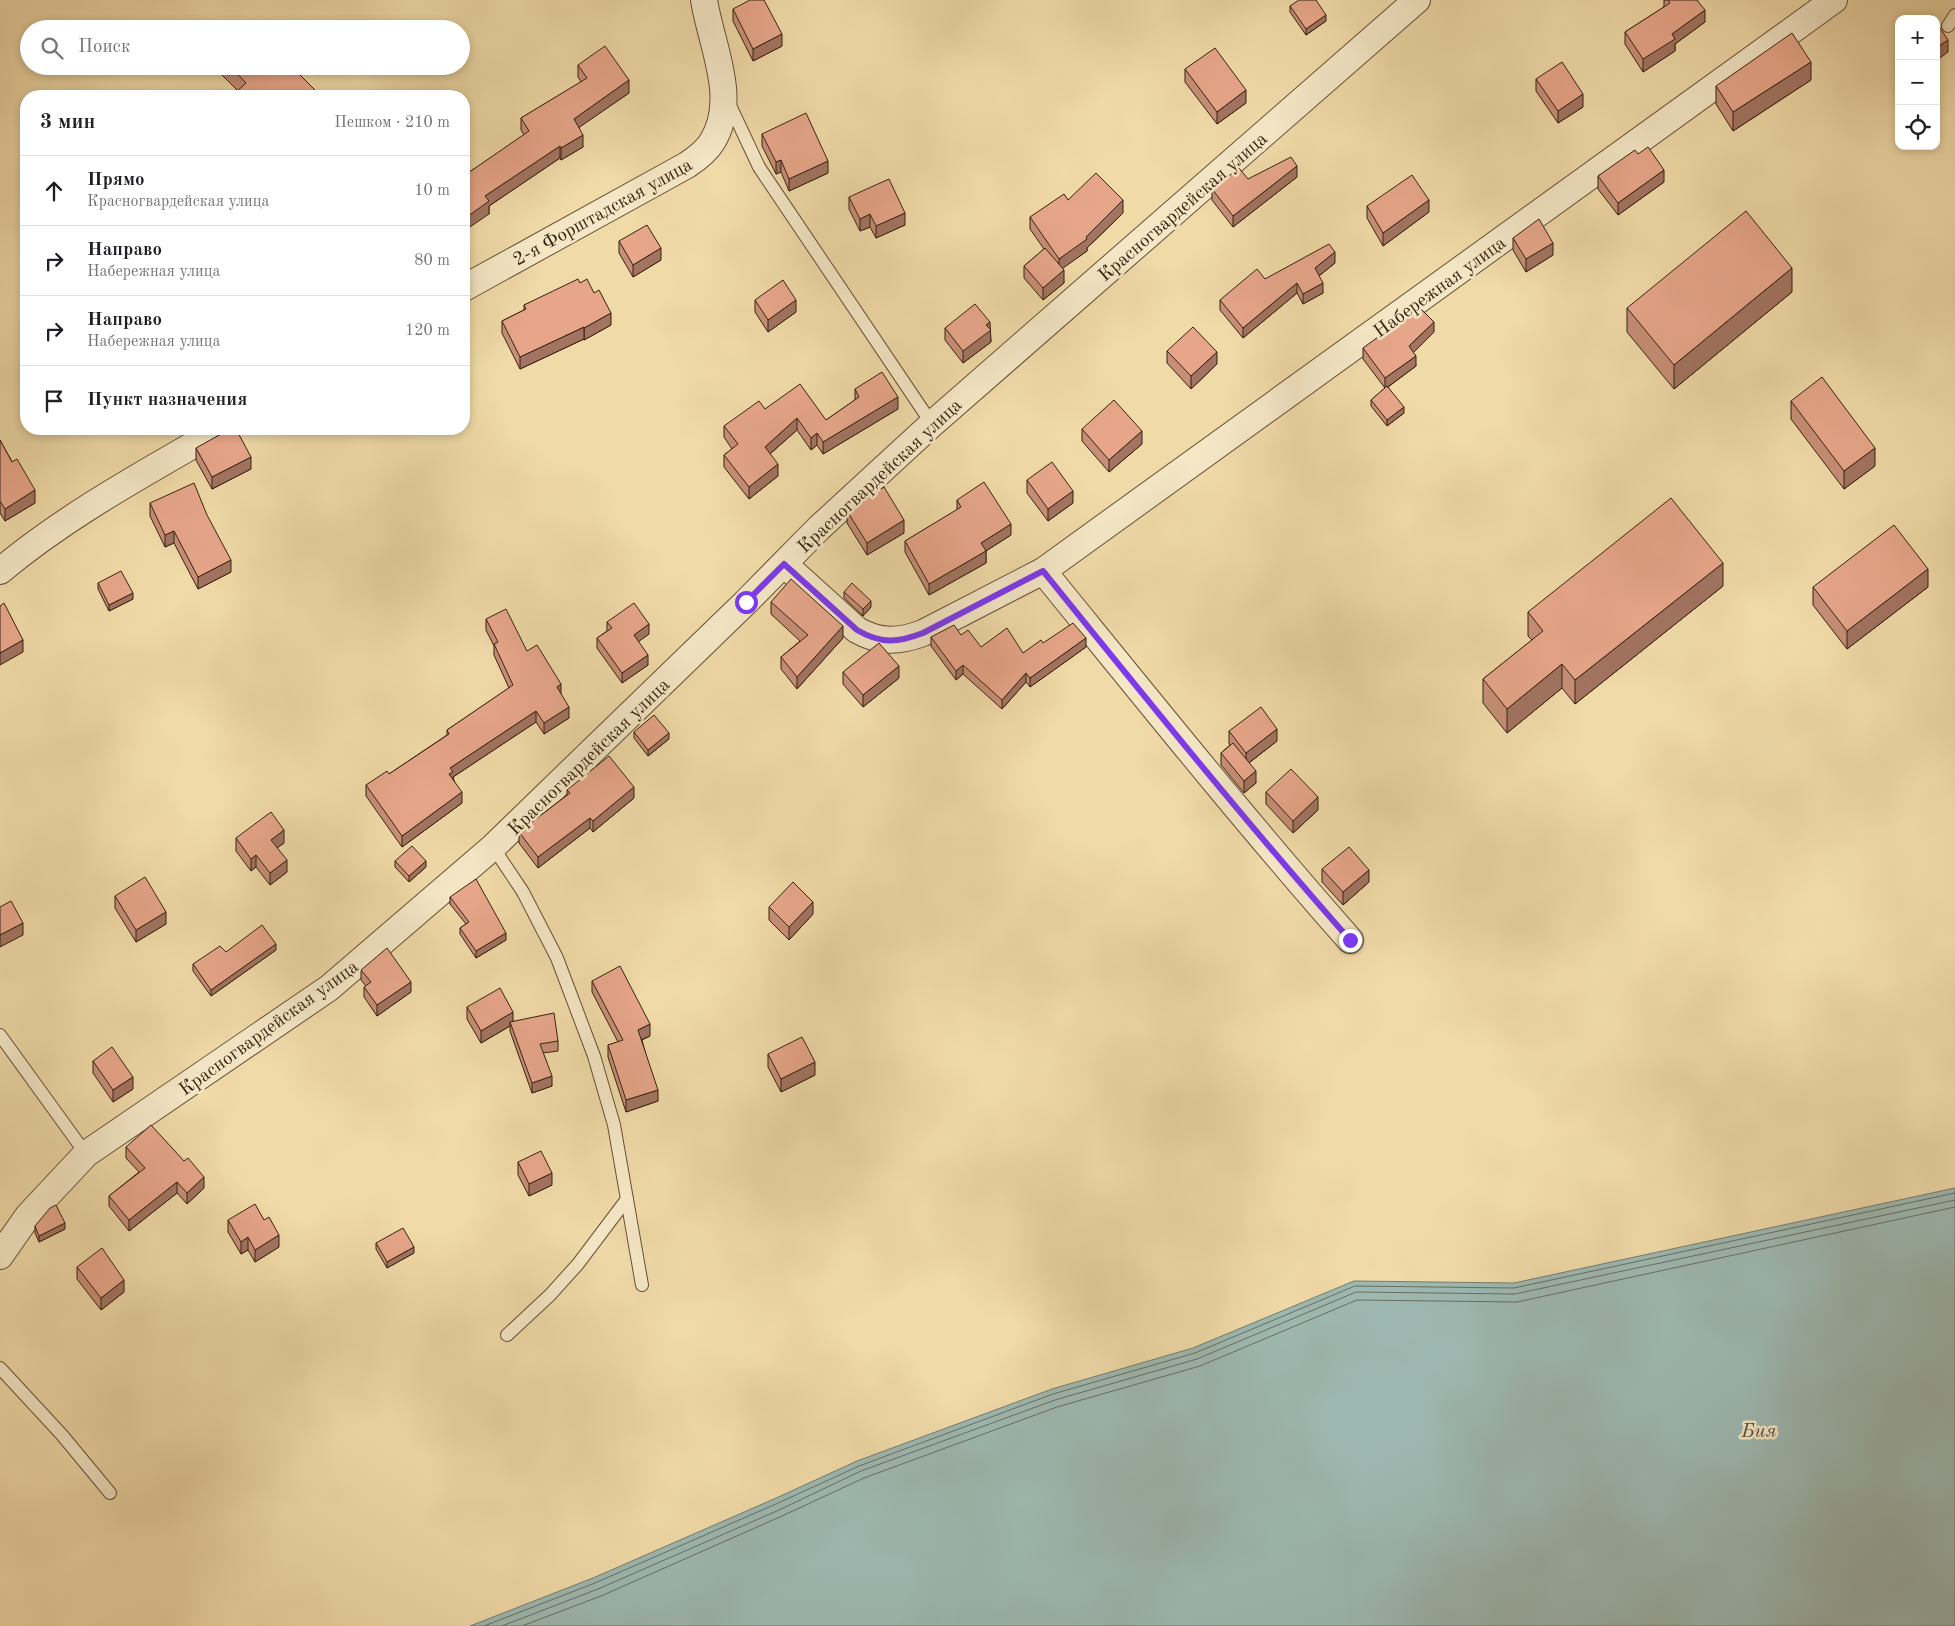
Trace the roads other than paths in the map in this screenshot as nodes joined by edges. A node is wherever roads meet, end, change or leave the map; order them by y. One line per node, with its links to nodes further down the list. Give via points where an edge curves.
1 (704, 0): 4 (street, 2-я Форштадская улица)
2 (1417, 0): 6 (street, Красногвардейская улица)
3 (1834, 0): 10 (street, Набережная улица)
4 (725, 93): 5 (street, 2-я Форштадская улица, via 719,129 712,144 702,154); 6 (lane, via 759,167)
5 (470, 285)
6 (932, 424): 8 (street, Красногвардейская улица)
7 (211, 435): 9 (street, via 55,530)
8 (784, 564): 10 (street, Набережная улица, via 857,630 870,638 884,641 908,639 923,633); 11 (street, Красногвардейская улица)
9 (0, 571)
10 (1043, 571): 12 (street, via 1305,890)
11 (493, 847): 14 (street, Красногвардейская улица, via 329,988); 15 (lane, via 523,892 557,958 591,1047 614,1125)
12 (1350, 940)
13 (0, 1035): 14 (lane)
14 (86, 1154): 16 (street, Красногвардейская улица, via 28,1216)
15 (627, 1199): 17 (lane); 18 (lane, via 578,1264)
16 (0, 1256)
17 (642, 1285)
18 (507, 1335)
19 (0, 1369): 20 (lane, via 62,1435)
20 (110, 1493)

